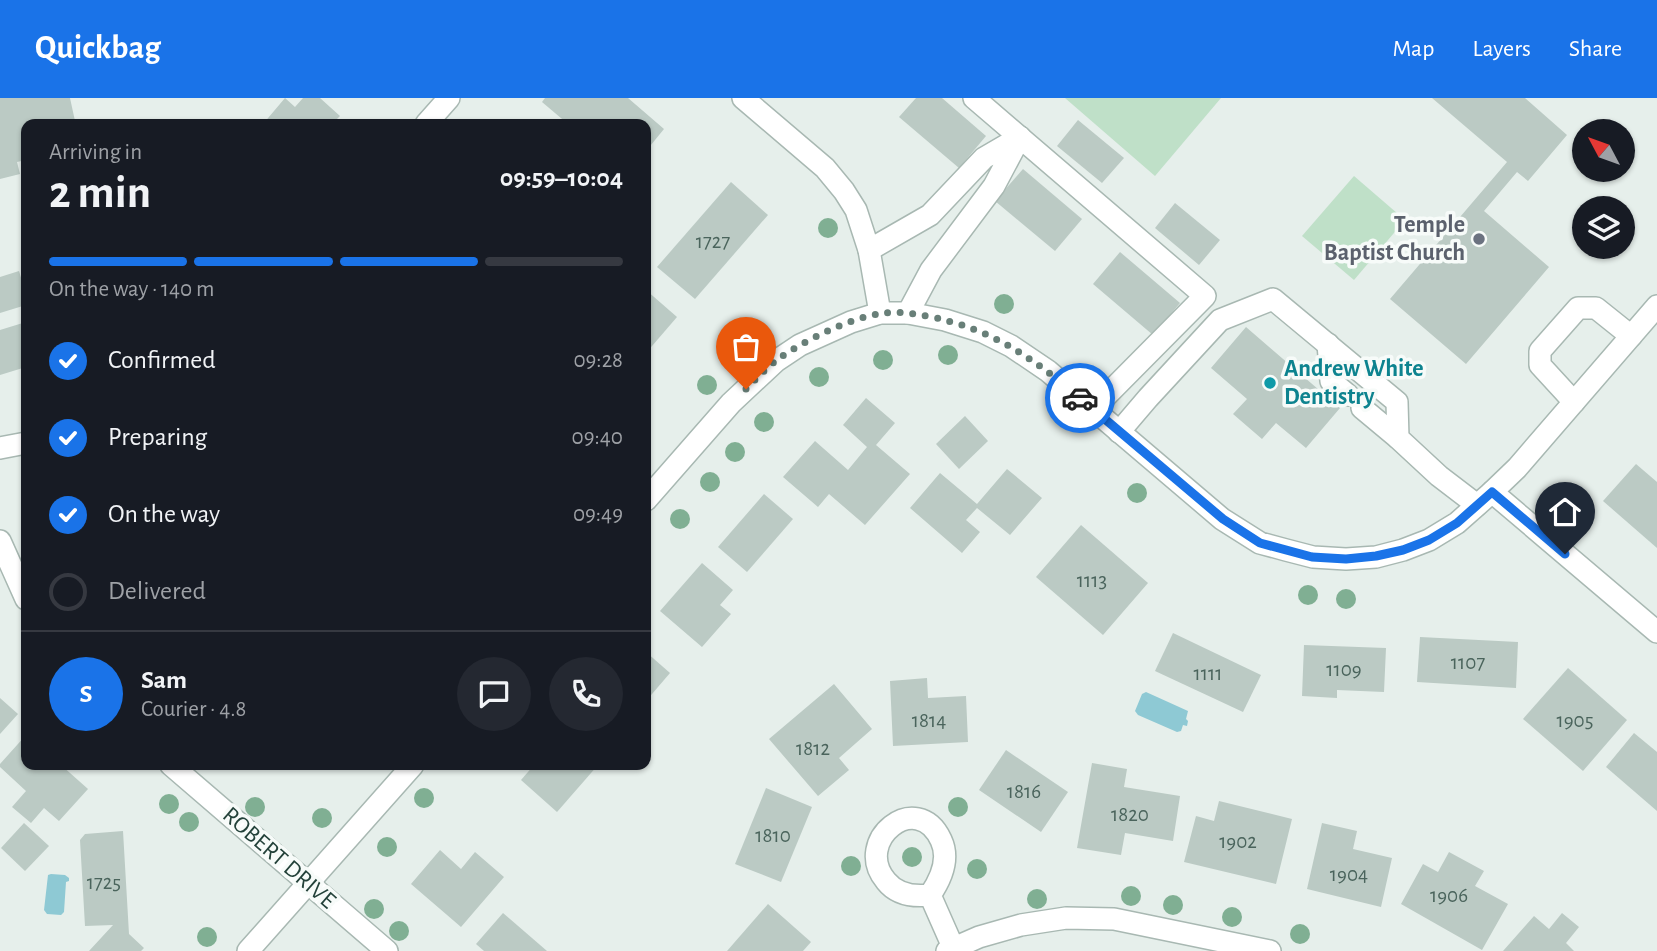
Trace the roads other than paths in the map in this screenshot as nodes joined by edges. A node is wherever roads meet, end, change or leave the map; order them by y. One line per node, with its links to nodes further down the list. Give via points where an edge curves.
1 (449, 98): 4 (street)
2 (743, 98): 6 (street, via 825,168 856,210)
3 (974, 98): 5 (street)
4 (430, 119)
5 (1020, 137): 6 (street, via 984,158 930,215); 9 (street, via 994,186 931,270); 13 (street, via 1205,296)
6 (869, 250): 8 (street)
7 (1657, 306): 10 (street)
8 (880, 313): 9 (street); 18 (street, via 800,345 776,361 731,403)
9 (908, 313): 13 (street, via 983,332 1011,346)
10 (1631, 336): 12 (street); 12 (street, via 1596,308 1578,308 1540,351 1540,365)
11 (1328, 344): 14 (street, via 1273,299 1220,320); 15 (street, via 1331,381); 15 (street, via 1397,402)
12 (1574, 402): 19 (street)
13 (1093, 409): 14 (street)
14 (1119, 432): 19 (street, via 1223,519 1260,543 1312,557 1346,559 1403,550 1457,523)
15 (1398, 438): 19 (street, via 1439,476)
16 (21, 444): 17 (street)
17 (0, 448)
18 (651, 494)
19 (1485, 499): 22 (street)
20 (0, 541): 21 (street)
21 (21, 588)
22 (1657, 632)
23 (178, 770): 25 (street, ROBERT DRIVE)
24 (408, 770): 25 (street)
25 (308, 883): 28 (street); 29 (street, ROBERT DRIVE)
26 (930, 895): 27 (street)
27 (950, 949): 30 (street, via 1021,925 1066,918 1114,919)
28 (248, 951)
29 (387, 951)
30 (1270, 951)

